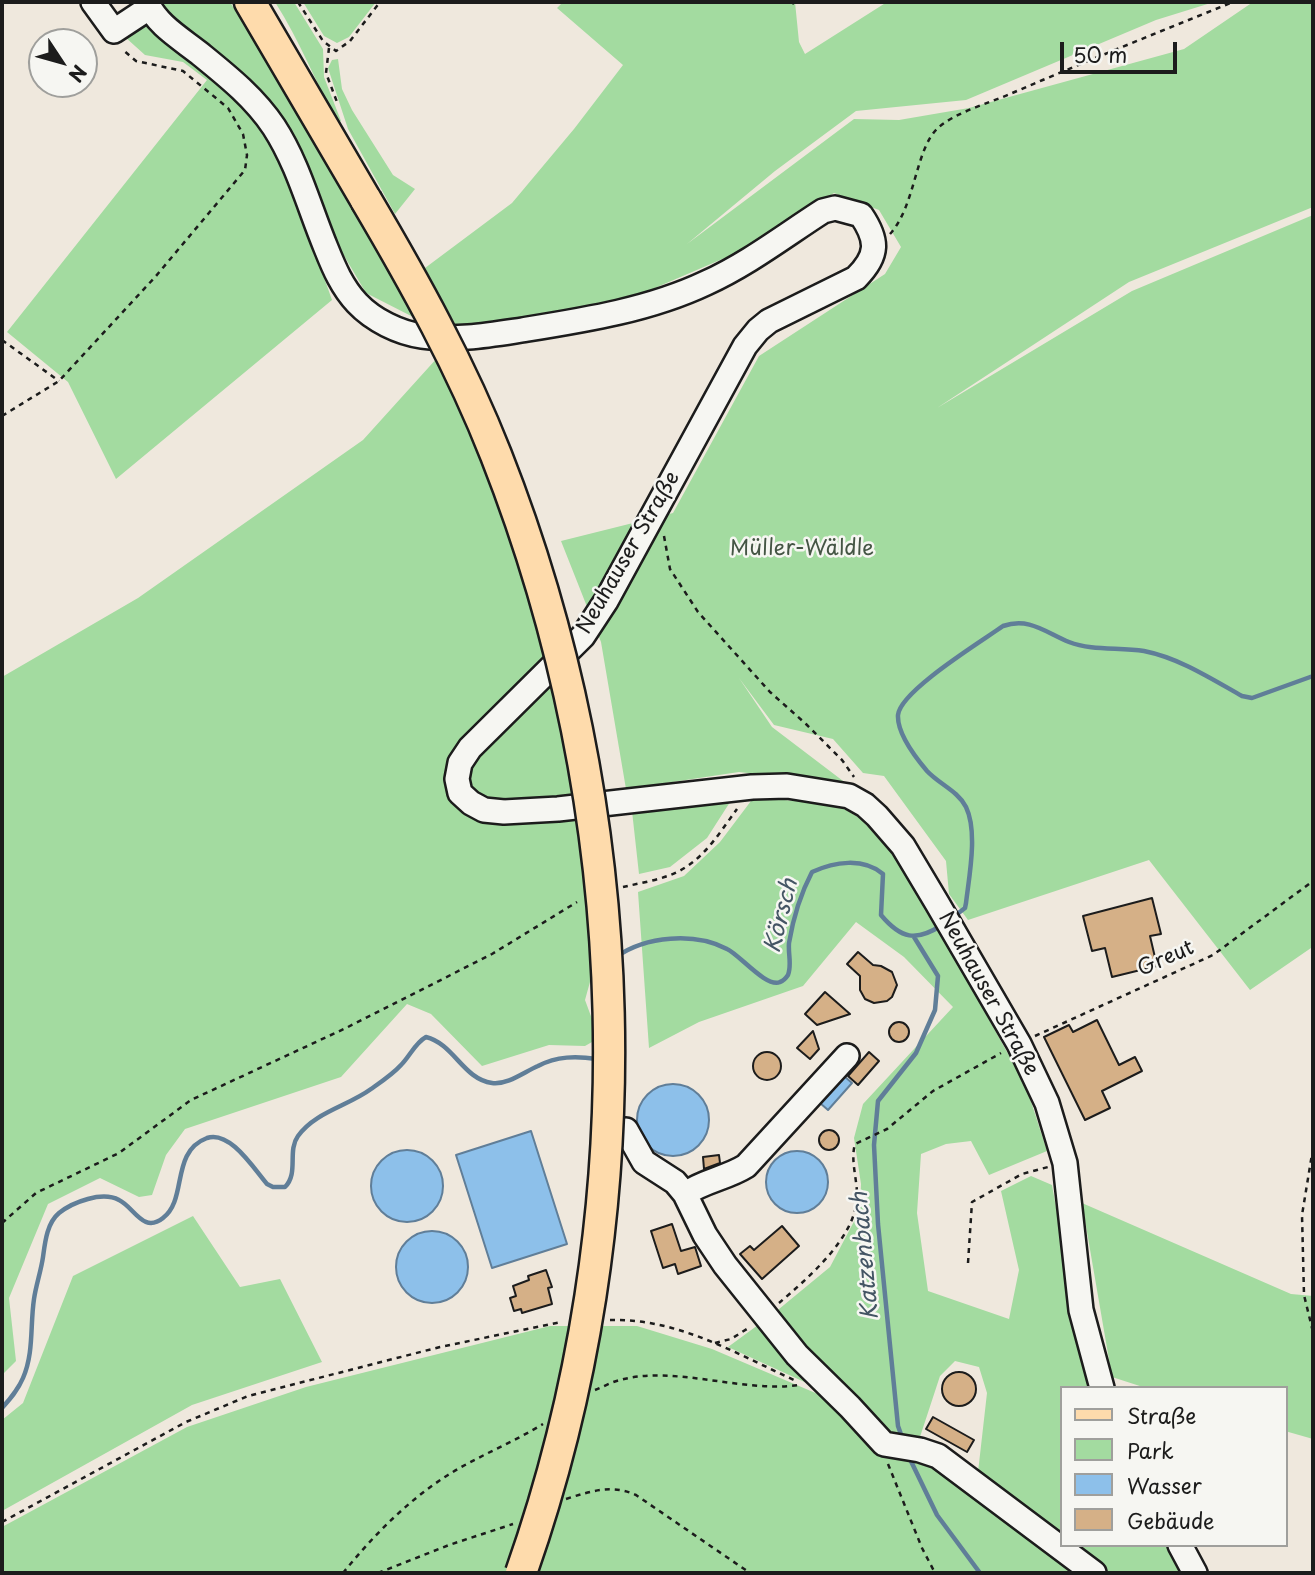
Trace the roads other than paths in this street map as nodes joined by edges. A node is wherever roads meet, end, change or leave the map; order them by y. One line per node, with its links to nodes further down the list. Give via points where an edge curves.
1 (93, 2): 3 (street, via 114,31)
2 (250, 2): 9 (main road, bridge, via 433,315 476,407 557,639 594,822 609,1003 602,1203 572,1393)
3 (148, 5): 7 (street, Neuhauser Straße, via 160,22 234,82 265,115 298,171 340,280 370,315 401,330 466,338 627,310 703,285 743,265 823,211 835,208 861,215 875,242 866,269 769,321 745,346 583,636 470,748 457,779 460,793 471,803 504,812 787,786 849,796 890,828 960,942 1047,1103 1065,1163 1081,1310)
4 (847, 1056): 6 (street, via 746,1167)
5 (626, 1130): 6 (street, via 644,1162 676,1182)
6 (685, 1194): 10 (street, via 705,1235 761,1313 850,1407 901,1447 938,1456)
7 (1101, 1386)
8 (1181, 1547): 11 (street)
9 (521, 1573)
10 (1094, 1573)
11 (1195, 1573)

